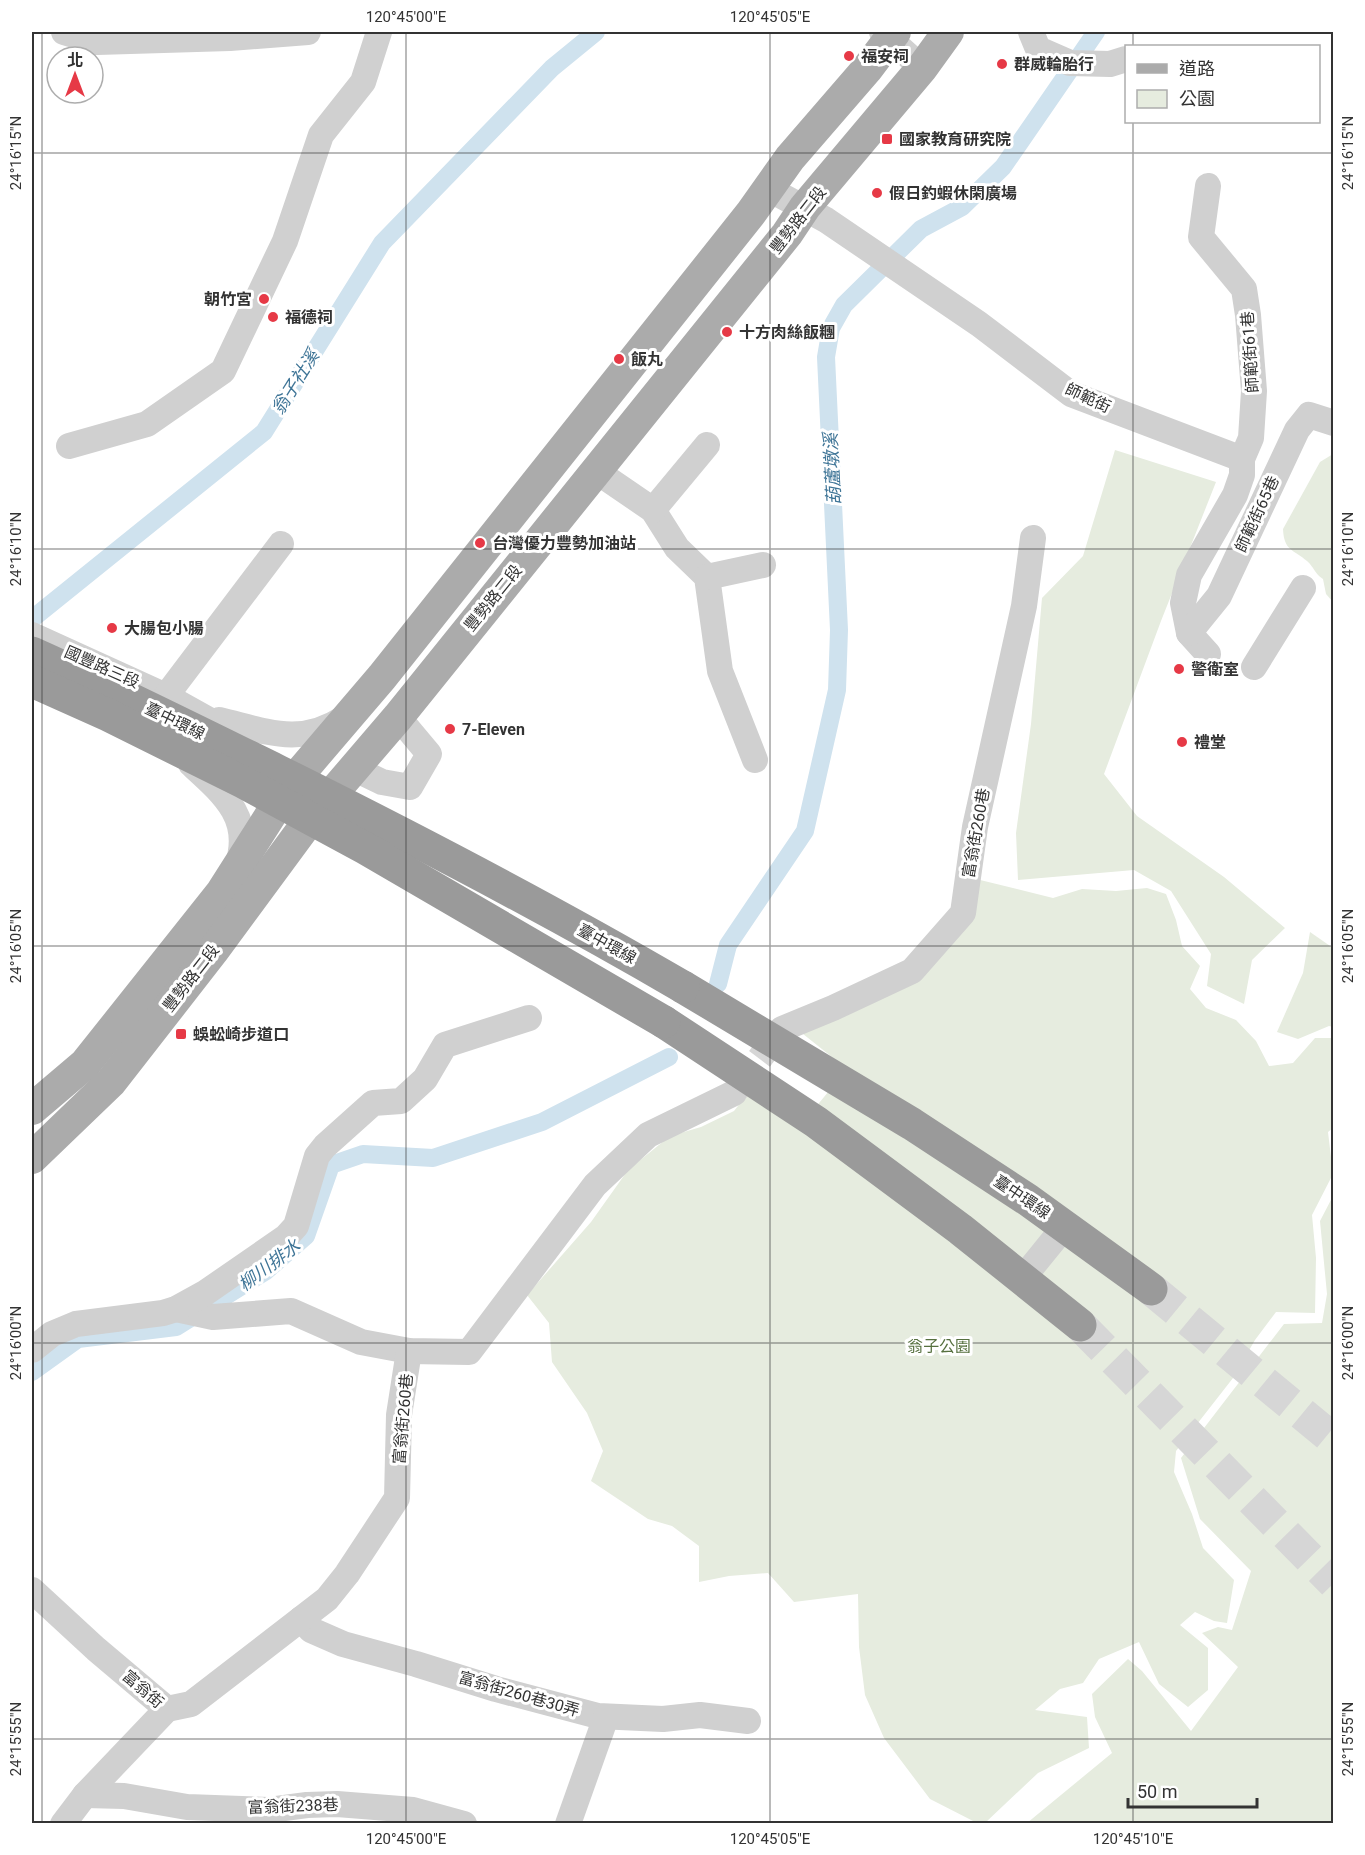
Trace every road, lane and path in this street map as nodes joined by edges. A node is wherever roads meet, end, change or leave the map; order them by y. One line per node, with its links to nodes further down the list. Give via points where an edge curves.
1 (64, 32): 2 (street, via 97,42)
2 (308, 32)
3 (379, 32): 14 (street, via 363,82 321,135 285,241 223,371 147,424)
4 (948, 32): 8 (main road, 豐勢路二段)
5 (1031, 32): 7 (street, via 1038,49 1070,63 1110,64)
6 (889, 34): 8 (street); 10 (main road, 豐勢路二段)
7 (1125, 59)
8 (922, 68): 11 (main road, 豐勢路二段)
9 (1208, 186): 15 (street, 師範街61巷, via 1201,237 1244,289 1248,315 1254,391 1251,438)
10 (769, 189): 11 (street, 師範街); 29 (main road, 豐勢路二段)
11 (806, 207): 15 (street, 師範街, via 979,324 1071,394); 16 (main road, 豐勢路二段)
12 (1334, 423): 23 (street, 師範街65巷, via 1309,415 1297,430 1218,596)
13 (707, 445): 17 (street)
14 (69, 446)
15 (1242, 459): 23 (street, via 1242,475 1235,495 1190,575 1183,603)
16 (596, 471): 17 (street); 31 (main road, 豐勢路二段)
17 (652, 510): 21 (street, via 677,548)
18 (1034, 538): 40 (street, 富翁街260巷, via 975,827 963,913 912,971)
19 (281, 544): 28 (street)
20 (763, 565): 21 (street)
21 (707, 577): 33 (street, via 720,671)
22 (1303, 588): 26 (street)
23 (1189, 633): 25 (street)
24 (33, 642): 28 (street, 國豐路三段); 44 (highway, 臺中環線, bridge, via 115,691 374,819 597,937 912,1124)
25 (1208, 654)
26 (1254, 667)
27 (32, 684): 32 (street); 45 (highway, 臺中環線, bridge, via 243,782 365,848 664,1022 816,1122)
28 (166, 696): 30 (street, 國豐路三段)
29 (353, 710): 30 (street, 國豐路三段, via 327,729 298,736); 34 (main road, 豐勢路二段)
30 (205, 716): 34 (street, 國豐路三段)
31 (398, 717): 35 (main road, 豐勢路二段); 35 (street, 國豐路三段, via 429,754 410,787)
32 (178, 752): 36 (street); 38 (street, via 220,790 234,809 241,843)
33 (755, 760)
34 (300, 773): 35 (street, 國豐路三段); 36 (main road, 豐勢路二段)
35 (346, 779): 37 (main road, 豐勢路二段)
36 (277, 805): 37 (street); 38 (main road, 豐勢路二段)
37 (308, 822): 43 (main road, 豐勢路二段, via 111,1082)
38 (236, 870): 42 (main road, 豐勢路二段, via 85,1064)
39 (529, 1018): 47 (street, via 445,1045 425,1079 401,1101 373,1103 317,1156 296,1226 286,1237)
40 (782, 1029)
41 (734, 1093): 50 (street, 富翁街260巷, via 648,1136 595,1185 469,1353)
42 (32, 1109)
43 (32, 1158)
44 (1065, 1226): 45 (street); 46 (highway, 臺中環線)
45 (1022, 1279): 48 (highway, 臺中環線)
46 (1151, 1288)
47 (177, 1309): 49 (street, via 76,1324 52,1334); 50 (street, via 213,1317 291,1311 362,1342)
48 (1080, 1325)
49 (32, 1350)
50 (409, 1351): 52 (street, 富翁街260巷, via 399,1415 397,1498 347,1574 327,1599)
51 (32, 1590): 53 (street, 富翁街)
52 (301, 1620): 53 (street, 富翁街260巷, via 191,1704); 54 (street, 富翁街260巷30弄, via 311,1630 343,1644)
53 (167, 1709): 56 (street, 富翁街)
54 (606, 1717): 55 (street, 富翁街260巷30弄, via 663,1719 700,1715); 59 (street)
55 (748, 1721)
56 (85, 1795): 57 (street, 富翁街); 58 (street, 富翁街238巷, via 124,1796 187,1807 268,1810 337,1804 413,1810)
57 (63, 1824)
58 (464, 1824)
59 (568, 1824)

